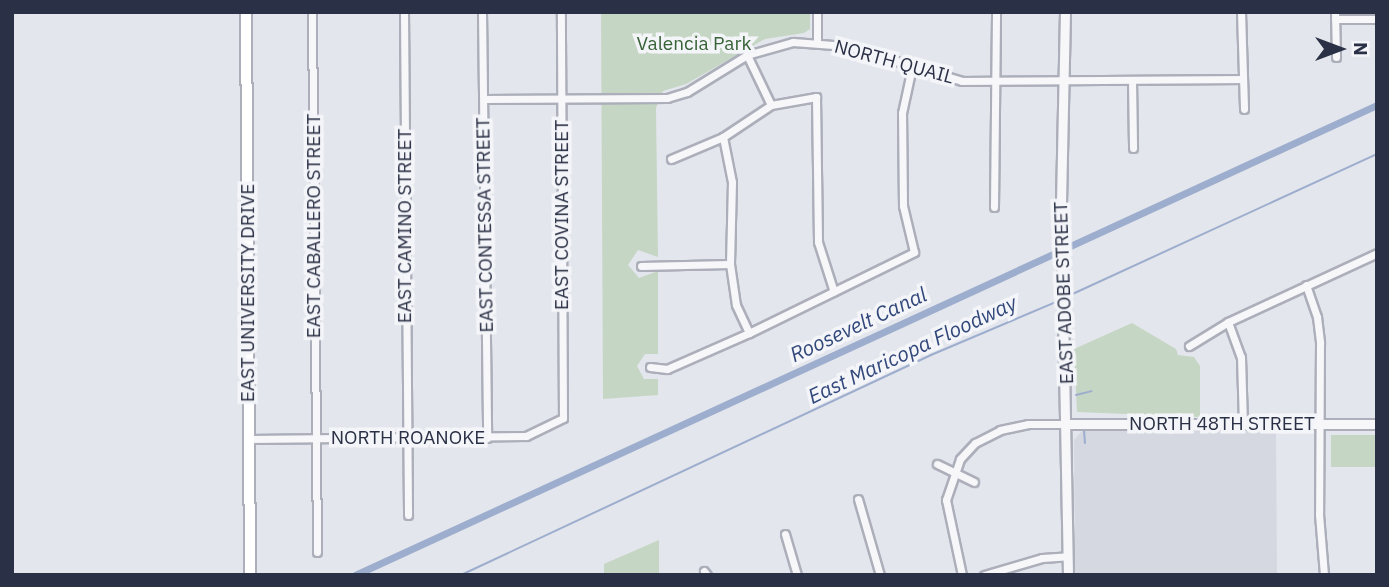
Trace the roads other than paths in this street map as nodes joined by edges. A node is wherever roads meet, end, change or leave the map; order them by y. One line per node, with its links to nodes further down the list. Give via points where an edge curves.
1 (246, 12): 43 (main road, EAST UNIVERSITY DRIVE)
2 (312, 12): 44 (street, EAST CABALLERO STREET)
3 (404, 12): 45 (street, EAST CAMINO STREET)
4 (482, 12): 20 (street, EAST CONTESSA STREET)
5 (561, 12): 21 (street, EAST COVINA STREET)
6 (817, 12): 12 (street)
7 (996, 12): 17 (street)
8 (1065, 12): 18 (street, EAST ADOBE STREET)
9 (1241, 12): 16 (street)
10 (1335, 16): 11 (street); 14 (street)
11 (1377, 19)
12 (817, 41): 13 (street, NORTH QUAIL, via 767,47); 15 (street, NORTH QUAIL)
13 (747, 55): 21 (street, NORTH QUAIL, via 687,92 667,98); 22 (street)
14 (1336, 57)
15 (912, 67): 17 (street, NORTH QUAIL, via 962,81); 32 (street, via 902,113 902,166 903,206 914,252)
16 (1242, 79): 19 (street, NORTH QUAIL); 23 (street)
17 (996, 80): 18 (street, NORTH QUAIL); 27 (street)
18 (1065, 80): 19 (street, NORTH QUAIL); 38 (street, EAST ADOBE STREET, via 1062,243)
19 (1132, 81): 25 (street)
20 (484, 99): 21 (street, NORTH QUAIL); 42 (street, EAST CONTESSA STREET)
21 (562, 99): 37 (street, EAST COVINA STREET)
22 (771, 105): 24 (street); 32 (street, via 816,97 818,242)
23 (1244, 108)
24 (723, 137): 26 (street); 29 (street, via 733,182)
25 (1133, 148)
26 (671, 159)
27 (994, 207)
28 (1377, 253): 31 (street)
29 (730, 264): 30 (street); 34 (street, via 736,305)
30 (641, 266)
31 (1306, 285): 33 (street); 40 (street, via 1320,343)
32 (834, 292): 34 (street)
33 (1228, 322): 35 (street); 39 (street, via 1241,357)
34 (749, 333): 36 (street, via 667,369)
35 (1189, 346)
36 (650, 367)
37 (563, 418): 42 (street, NORTH ROANOKE, via 526,436)
38 (1068, 424): 39 (street, NORTH 48TH STREET); 47 (street, via 1028,424 1000,430 970,449); 53 (street, EAST ADOBE STREET)
39 (1243, 424): 40 (street, NORTH 48TH STREET)
40 (1321, 424): 41 (street, NORTH 48TH STREET); 60 (street)
41 (1377, 424)
42 (487, 438): 45 (street, NORTH ROANOKE)
43 (249, 439): 44 (street, NORTH ROANOKE); 54 (main road, EAST UNIVERSITY DRIVE)
44 (316, 439): 45 (street, NORTH ROANOKE); 52 (street, EAST CABALLERO STREET)
45 (407, 439): 50 (street, EAST CAMINO STREET)
46 (937, 464): 47 (street)
47 (953, 472): 48 (street); 57 (street, via 946,490 946,514)
48 (974, 482)
49 (858, 499): 56 (street)
50 (408, 515)
51 (785, 534): 55 (street)
52 (317, 552)
53 (1068, 556): 58 (street); 59 (street, EAST ADOBE STREET)
54 (250, 575)
55 (797, 575)
56 (880, 575)
57 (962, 575)
58 (984, 575)
59 (1068, 575)
60 (1324, 575)

